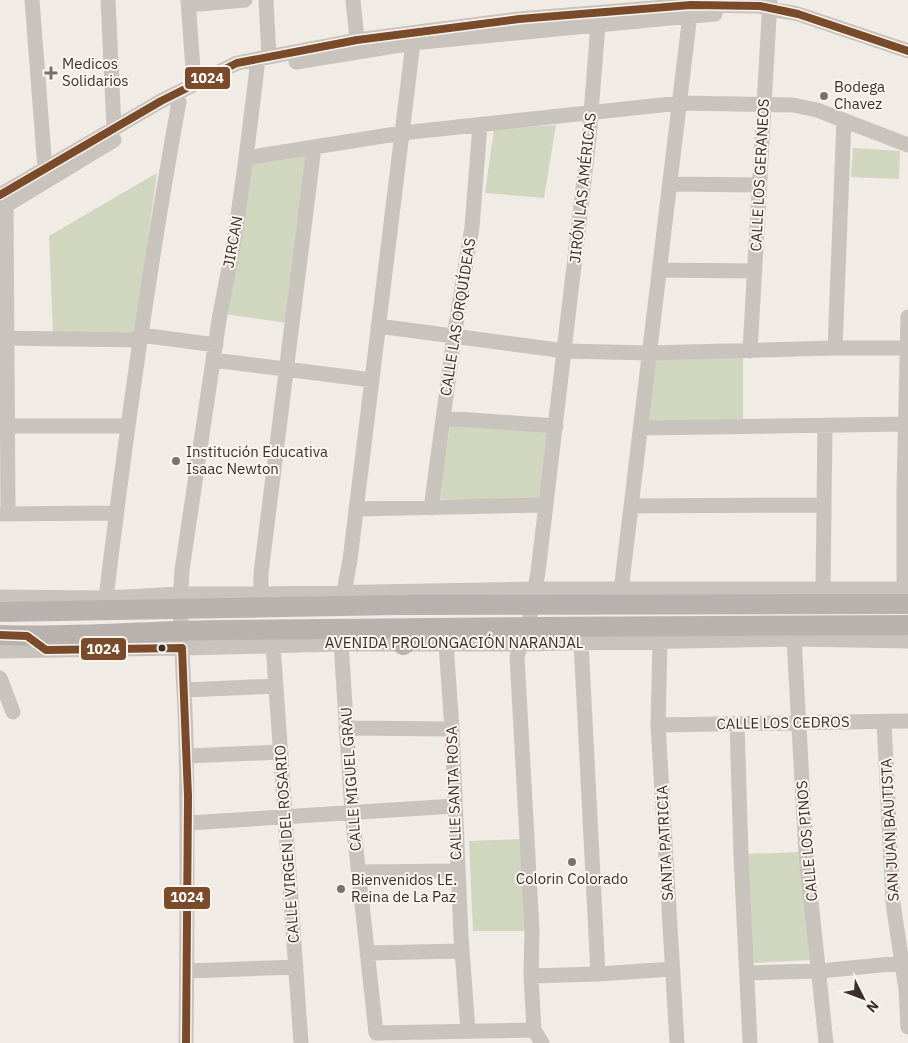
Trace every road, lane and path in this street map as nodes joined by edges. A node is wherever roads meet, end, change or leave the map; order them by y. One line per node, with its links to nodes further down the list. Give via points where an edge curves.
1 (32, 0): 27 (street)
2 (108, 0): 22 (street)
3 (245, 0): 6 (street)
4 (266, 0): 13 (street)
5 (354, 0): 11 (street)
6 (189, 3): 15 (street)
7 (769, 6): 8 (street); 12 (street); 18 (street, CALLE LOS GERANEOS)
8 (691, 7): 9 (street); 11 (street, via 519,19); 17 (street)
9 (598, 25): 10 (street); 19 (street, JIRÓN LAS AMÉRICAS)
10 (413, 43): 11 (street); 23 (street)
11 (358, 46): 13 (street); 14 (street)
12 (908, 51)
13 (269, 57): 15 (street, via 237,63)
14 (257, 68): 16 (street, via 231,75); 26 (street, JIRCAN)
15 (194, 83): 22 (street)
16 (179, 102): 30 (street); 37 (street)
17 (680, 103): 18 (street); 19 (street); 28 (street)
18 (764, 104): 20 (street, via 794,105); 29 (street, CALLE LOS GERANEOS)
19 (591, 112): 21 (street); 40 (street, JIRÓN LAS AMÉRICAS)
20 (844, 120): 24 (street); 38 (street)
21 (480, 125): 23 (street); 35 (street, CALLE LAS ORQUÍDEAS, via 472,227)
22 (114, 128): 27 (street)
23 (402, 133): 25 (street); 34 (street)
24 (908, 145)
25 (314, 147): 26 (street); 44 (street)
26 (246, 158): 42 (street, JIRCAN)
27 (45, 169): 30 (street)
28 (670, 184): 29 (street); 31 (street)
29 (760, 185): 32 (street, CALLE LOS GERANEOS)
30 (2, 203): 36 (street)
31 (659, 270): 32 (street); 43 (street)
32 (755, 271): 41 (street, CALLE LOS GERANEOS)
33 (908, 317): 39 (street)
34 (378, 326): 35 (street); 45 (street)
35 (454, 337): 40 (street); 46 (street, CALLE LAS ORQUÍDEAS)
36 (4, 338): 37 (street); 49 (street)
37 (141, 338): 42 (street); 50 (street)
38 (835, 348): 39 (street); 41 (street)
39 (908, 348): 47 (street)
40 (565, 350): 43 (street); 51 (street, JIRÓN LAS AMÉRICAS)
41 (750, 351): 43 (street)
42 (214, 353): 44 (street); 71 (street, JIRCAN)
43 (649, 353): 52 (street)
44 (287, 370): 45 (street); 65 (street)
45 (372, 380): 58 (street)
46 (443, 418): 51 (street); 57 (street, CALLE LAS ORQUÍDEAS)
47 (907, 424): 48 (street); 53 (street)
48 (826, 425): 52 (street); 55 (street)
49 (8, 426): 50 (street); 60 (street)
50 (128, 426): 59 (street)
51 (556, 426): 54 (street, JIRÓN LAS AMÉRICAS)
52 (641, 428): 56 (street)
53 (906, 490): 66 (street)
54 (546, 505): 57 (street); 68 (street, JIRÓN LAS AMÉRICAS)
55 (824, 505): 56 (street); 61 (street)
56 (631, 506): 62 (street)
57 (431, 508): 58 (street)
58 (356, 509): 63 (street)
59 (116, 513): 60 (street); 70 (street)
60 (4, 514)
61 (823, 589): 62 (street); 66 (street)
62 (621, 590): 68 (street)
63 (344, 592): 64 (street); 65 (street)
64 (382, 592): 68 (street); 72 (main road)
65 (261, 594): 71 (street)
66 (907, 594): 68 (main road)
67 (57, 597): 69 (street); 70 (street); 73 (main road)
68 (533, 597): 72 (main road); 80 (street, JIRÓN LAS AMÉRICAS)
69 (0, 598)
70 (106, 598): 71 (street)
71 (180, 602): 72 (main road); 73 (main road); 81 (street, JIRCAN)
72 (396, 606)
73 (37, 611): 74 (main road)
74 (0, 612)
75 (856, 625): 76 (main road, AVENIDA PROLONGACIÓN NARANJAL); 80 (main road, AVENIDA PROLONGACIÓN NARANJAL); 83 (main road)
76 (908, 625)
77 (430, 628): 80 (main road, AVENIDA PROLONGACIÓN NARANJAL); 81 (main road, AVENIDA PROLONGACIÓN NARANJAL); 90 (main road)
78 (0, 635): 79 (main road, AVENIDA PROLONGACIÓN NARANJAL)
79 (27, 636): 81 (main road, AVENIDA PROLONGACIÓN NARANJAL); 92 (main road)
80 (524, 636): 85 (street, AVENIDA PROLONGACIÓN NARANJAL); 88 (street, AVENIDA PROLONGACIÓN NARANJAL); 121 (street, JIRÓN LAS AMÉRICAS, via 517,656 532,930)
81 (182, 639): 89 (street, AVENIDA PROLONGACIÓN NARANJAL); 92 (street, AVENIDA PROLONGACIÓN NARANJAL); 95 (street, JIRCAN)
82 (794, 639): 83 (street, AVENIDA PROLONGACIÓN NARANJAL); 86 (street, AVENIDA PROLONGACIÓN NARANJAL); 99 (street, CALLE LOS PINOS)
83 (877, 640): 84 (street, AVENIDA PROLONGACIÓN NARANJAL)
84 (908, 641)
85 (581, 642): 86 (street, AVENIDA PROLONGACIÓN NARANJAL); 120 (street)
86 (660, 642): 101 (street, SANTA PATRICIA)
87 (341, 644): 89 (street, AVENIDA PROLONGACIÓN NARANJAL); 90 (street, AVENIDA PROLONGACIÓN NARANJAL); 102 (street, CALLE MIGUEL GRAU)
88 (446, 644): 90 (street, AVENIDA PROLONGACIÓN NARANJAL); 103 (street, CALLE SANTA ROSA)
89 (273, 645): 94 (street, CALLE VIRGEN DEL ROSARIO)
90 (403, 645)
91 (0, 650): 92 (street, AVENIDA PROLONGACIÓN NARANJAL)
92 (46, 650)
93 (0, 678): 96 (street)
94 (276, 686): 95 (street); 104 (street, CALLE VIRGEN DEL ROSARIO)
95 (185, 690): 105 (street, JIRCAN)
96 (13, 712)
97 (908, 721): 98 (street, CALLE LOS CEDROS)
98 (884, 722): 99 (street, CALLE LOS CEDROS); 114 (street, SAN JUAN BAUTISTA, via 893,903)
99 (799, 723): 100 (street, CALLE LOS CEDROS); 118 (street, CALLE LOS PINOS, via 806,853)
100 (736, 724): 101 (street, CALLE LOS CEDROS); 119 (street)
101 (658, 725): 116 (street, SANTA PATRICIA)
102 (346, 728): 103 (street); 107 (street, CALLE MIGUEL GRAU)
103 (452, 729): 106 (street, CALLE SANTA ROSA)
104 (281, 752): 105 (street); 108 (street, CALLE VIRGEN DEL ROSARIO)
105 (187, 756): 109 (street, JIRCAN)
106 (455, 806): 107 (street); 110 (street, CALLE SANTA ROSA)
107 (352, 812): 108 (street); 111 (street, CALLE MIGUEL GRAU)
108 (285, 817): 109 (street); 115 (street, CALLE VIRGEN DEL ROSARIO)
109 (188, 823): 117 (street, JIRCAN)
110 (458, 871): 111 (street); 112 (street, CALLE SANTA ROSA)
111 (359, 872): 113 (street, CALLE MIGUEL GRAU)
112 (462, 951): 113 (street); 124 (street, CALLE SANTA ROSA)
113 (367, 953): 124 (street, CALLE MIGUEL GRAU, via 376,1033)
114 (902, 962): 118 (street); 122 (street, SAN JUAN BAUTISTA)
115 (296, 968): 117 (street); 127 (street, CALLE VIRGEN DEL ROSARIO)
116 (672, 969): 120 (street); 128 (street, SANTA PATRICIA)
117 (187, 971): 126 (street, JIRCAN)
118 (820, 971): 119 (street); 130 (street, CALLE LOS PINOS)
119 (747, 973): 129 (street)
120 (598, 974): 121 (street)
121 (531, 976): 125 (street, JIRÓN LAS AMÉRICAS)
122 (907, 990): 123 (street, SAN JUAN BAUTISTA)
123 (908, 1026)
124 (468, 1031): 125 (street)
125 (538, 1037)
126 (186, 1043)
127 (301, 1043)
128 (677, 1043)
129 (750, 1043)
130 (826, 1043)

